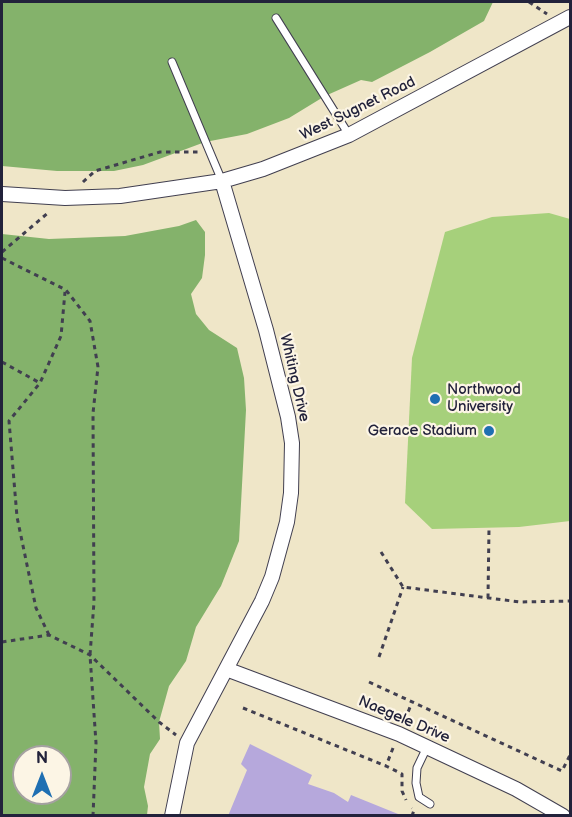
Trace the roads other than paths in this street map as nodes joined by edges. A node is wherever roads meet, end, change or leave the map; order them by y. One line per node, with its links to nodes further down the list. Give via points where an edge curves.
1 (570, 17): 4 (street, West Sugnet Road)
2 (276, 18): 4 (lane)
3 (172, 62): 5 (lane)
4 (349, 135): 5 (street, West Sugnet Road)
5 (222, 181): 6 (street, West Sugnet Road, via 120,196); 7 (street, Whiting Drive, via 280,381 288,417 292,470 287,522 272,577)
6 (2, 194)
7 (226, 669): 8 (street, Naegele Drive); 10 (street, Whiting Drive, via 187,743)
8 (427, 747): 9 (lane, via 417,768 416,783 419,796); 11 (street, Naegele Drive)
9 (430, 804)
10 (172, 816)
11 (563, 816)

